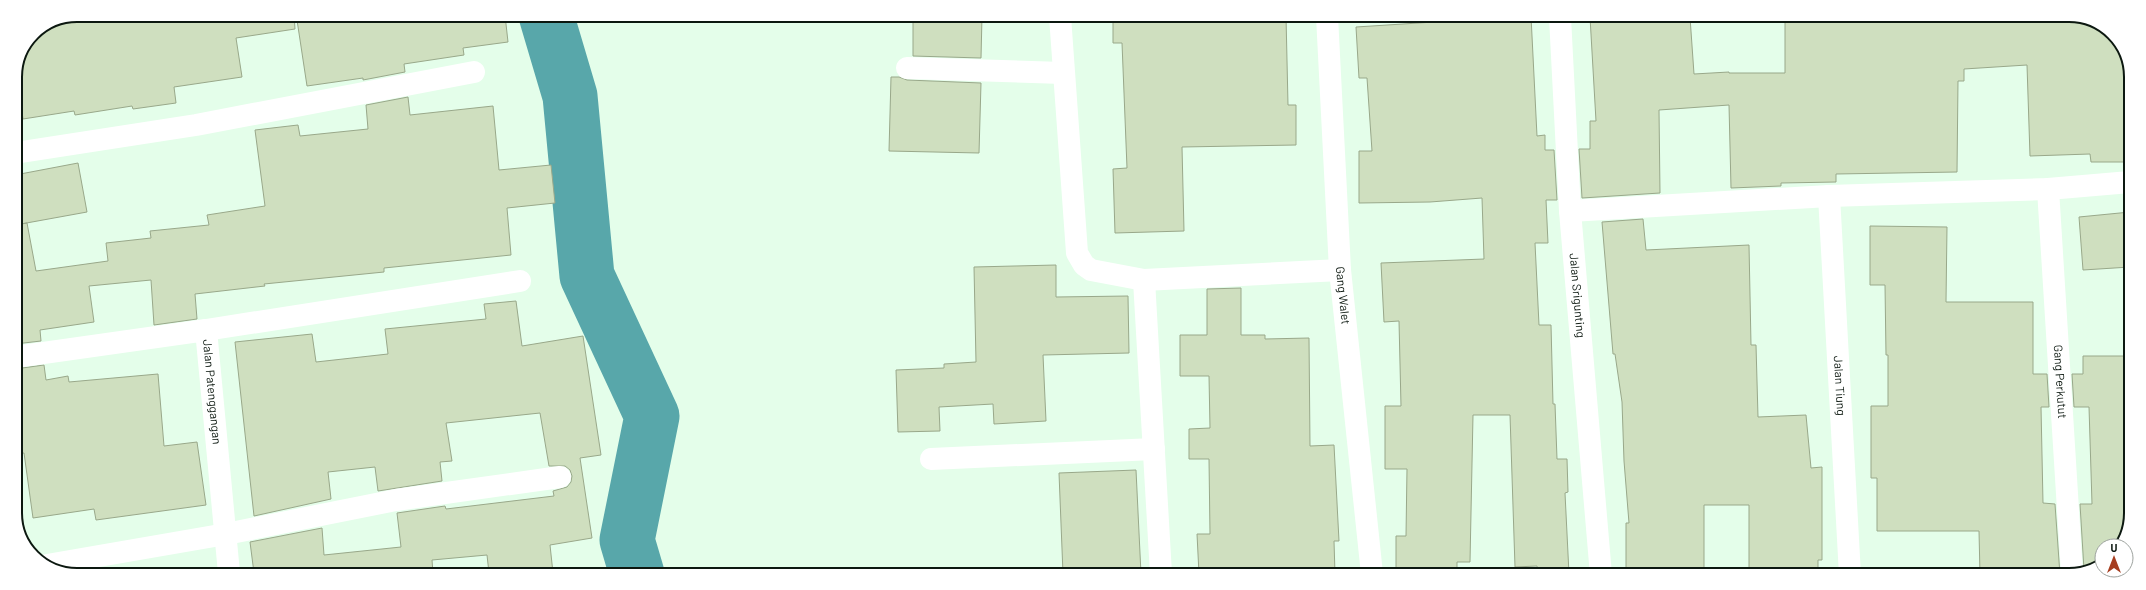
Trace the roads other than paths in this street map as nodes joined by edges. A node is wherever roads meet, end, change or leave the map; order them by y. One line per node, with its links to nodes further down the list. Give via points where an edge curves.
1 (1060, 22): 6 (street)
2 (1327, 22): 12 (street, Gang Walet)
3 (1560, 22): 11 (street, Jalan Srigunting)
4 (907, 68): 6 (street)
5 (474, 72): 7 (street, via 196,125)
6 (1063, 73): 13 (street, via 1076,253 1091,270)
7 (22, 152)
8 (2124, 183): 9 (street)
9 (2048, 189): 10 (street); 27 (street, Gang Perkutut)
10 (1829, 196): 11 (street); 26 (street, Jalan Tiung)
11 (1570, 211): 25 (street, Jalan Srigunting)
12 (1340, 270): 13 (street); 24 (street, Gang Walet)
13 (1144, 280): 17 (street)
14 (520, 281): 15 (street)
15 (206, 330): 16 (street, Jalan Patenggangan); 20 (street, Jalan Patenggangan)
16 (22, 356)
17 (1154, 449): 18 (street); 23 (street)
18 (931, 459)
19 (560, 477): 20 (street, via 396,500)
20 (226, 534): 21 (street); 22 (street, Jalan Patenggangan)
21 (55, 564)
22 (229, 568)
23 (1161, 568)
24 (1371, 568)
25 (1600, 568)
26 (1850, 568)
27 (2072, 568)

